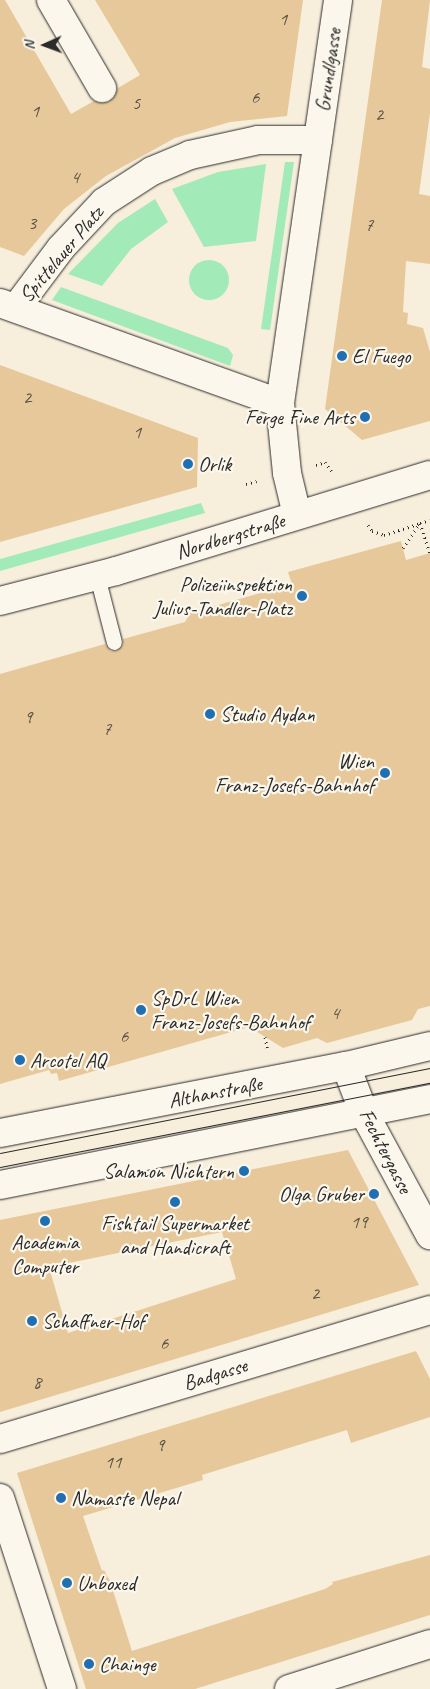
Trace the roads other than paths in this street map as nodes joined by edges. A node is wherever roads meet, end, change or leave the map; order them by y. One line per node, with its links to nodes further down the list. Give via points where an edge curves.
1 (51, 0): 3 (street)
2 (338, 0): 4 (street, Grundlgasse)
3 (102, 88)
4 (318, 140): 5 (street, Spittelauer Platz, via 258,140 190,155 152,170 104,202); 6 (street)
5 (8, 306): 6 (street, Spittelauer Platz)
6 (280, 403): 8 (street, via 287,473)
7 (430, 474): 8 (street, Nordbergstraße)
8 (297, 515): 9 (street, Nordbergstraße)
9 (97, 576): 10 (street, Nordbergstraße); 11 (lane)
10 (0, 602)
11 (114, 642)
12 (430, 1046): 13 (street, Althanstraße)
13 (346, 1066): 15 (street, Fechtergasse); 16 (street, Althanstraße)
14 (430, 1099): 15 (street)
15 (364, 1113): 17 (street); 18 (street, Fechtergasse)
16 (0, 1134)
17 (0, 1185)
18 (430, 1235)
19 (430, 1310): 20 (street, Badgasse)
20 (0, 1439)
21 (0, 1498): 23 (street)
22 (430, 1644): 24 (street)
23 (62, 1689)
24 (288, 1689)

